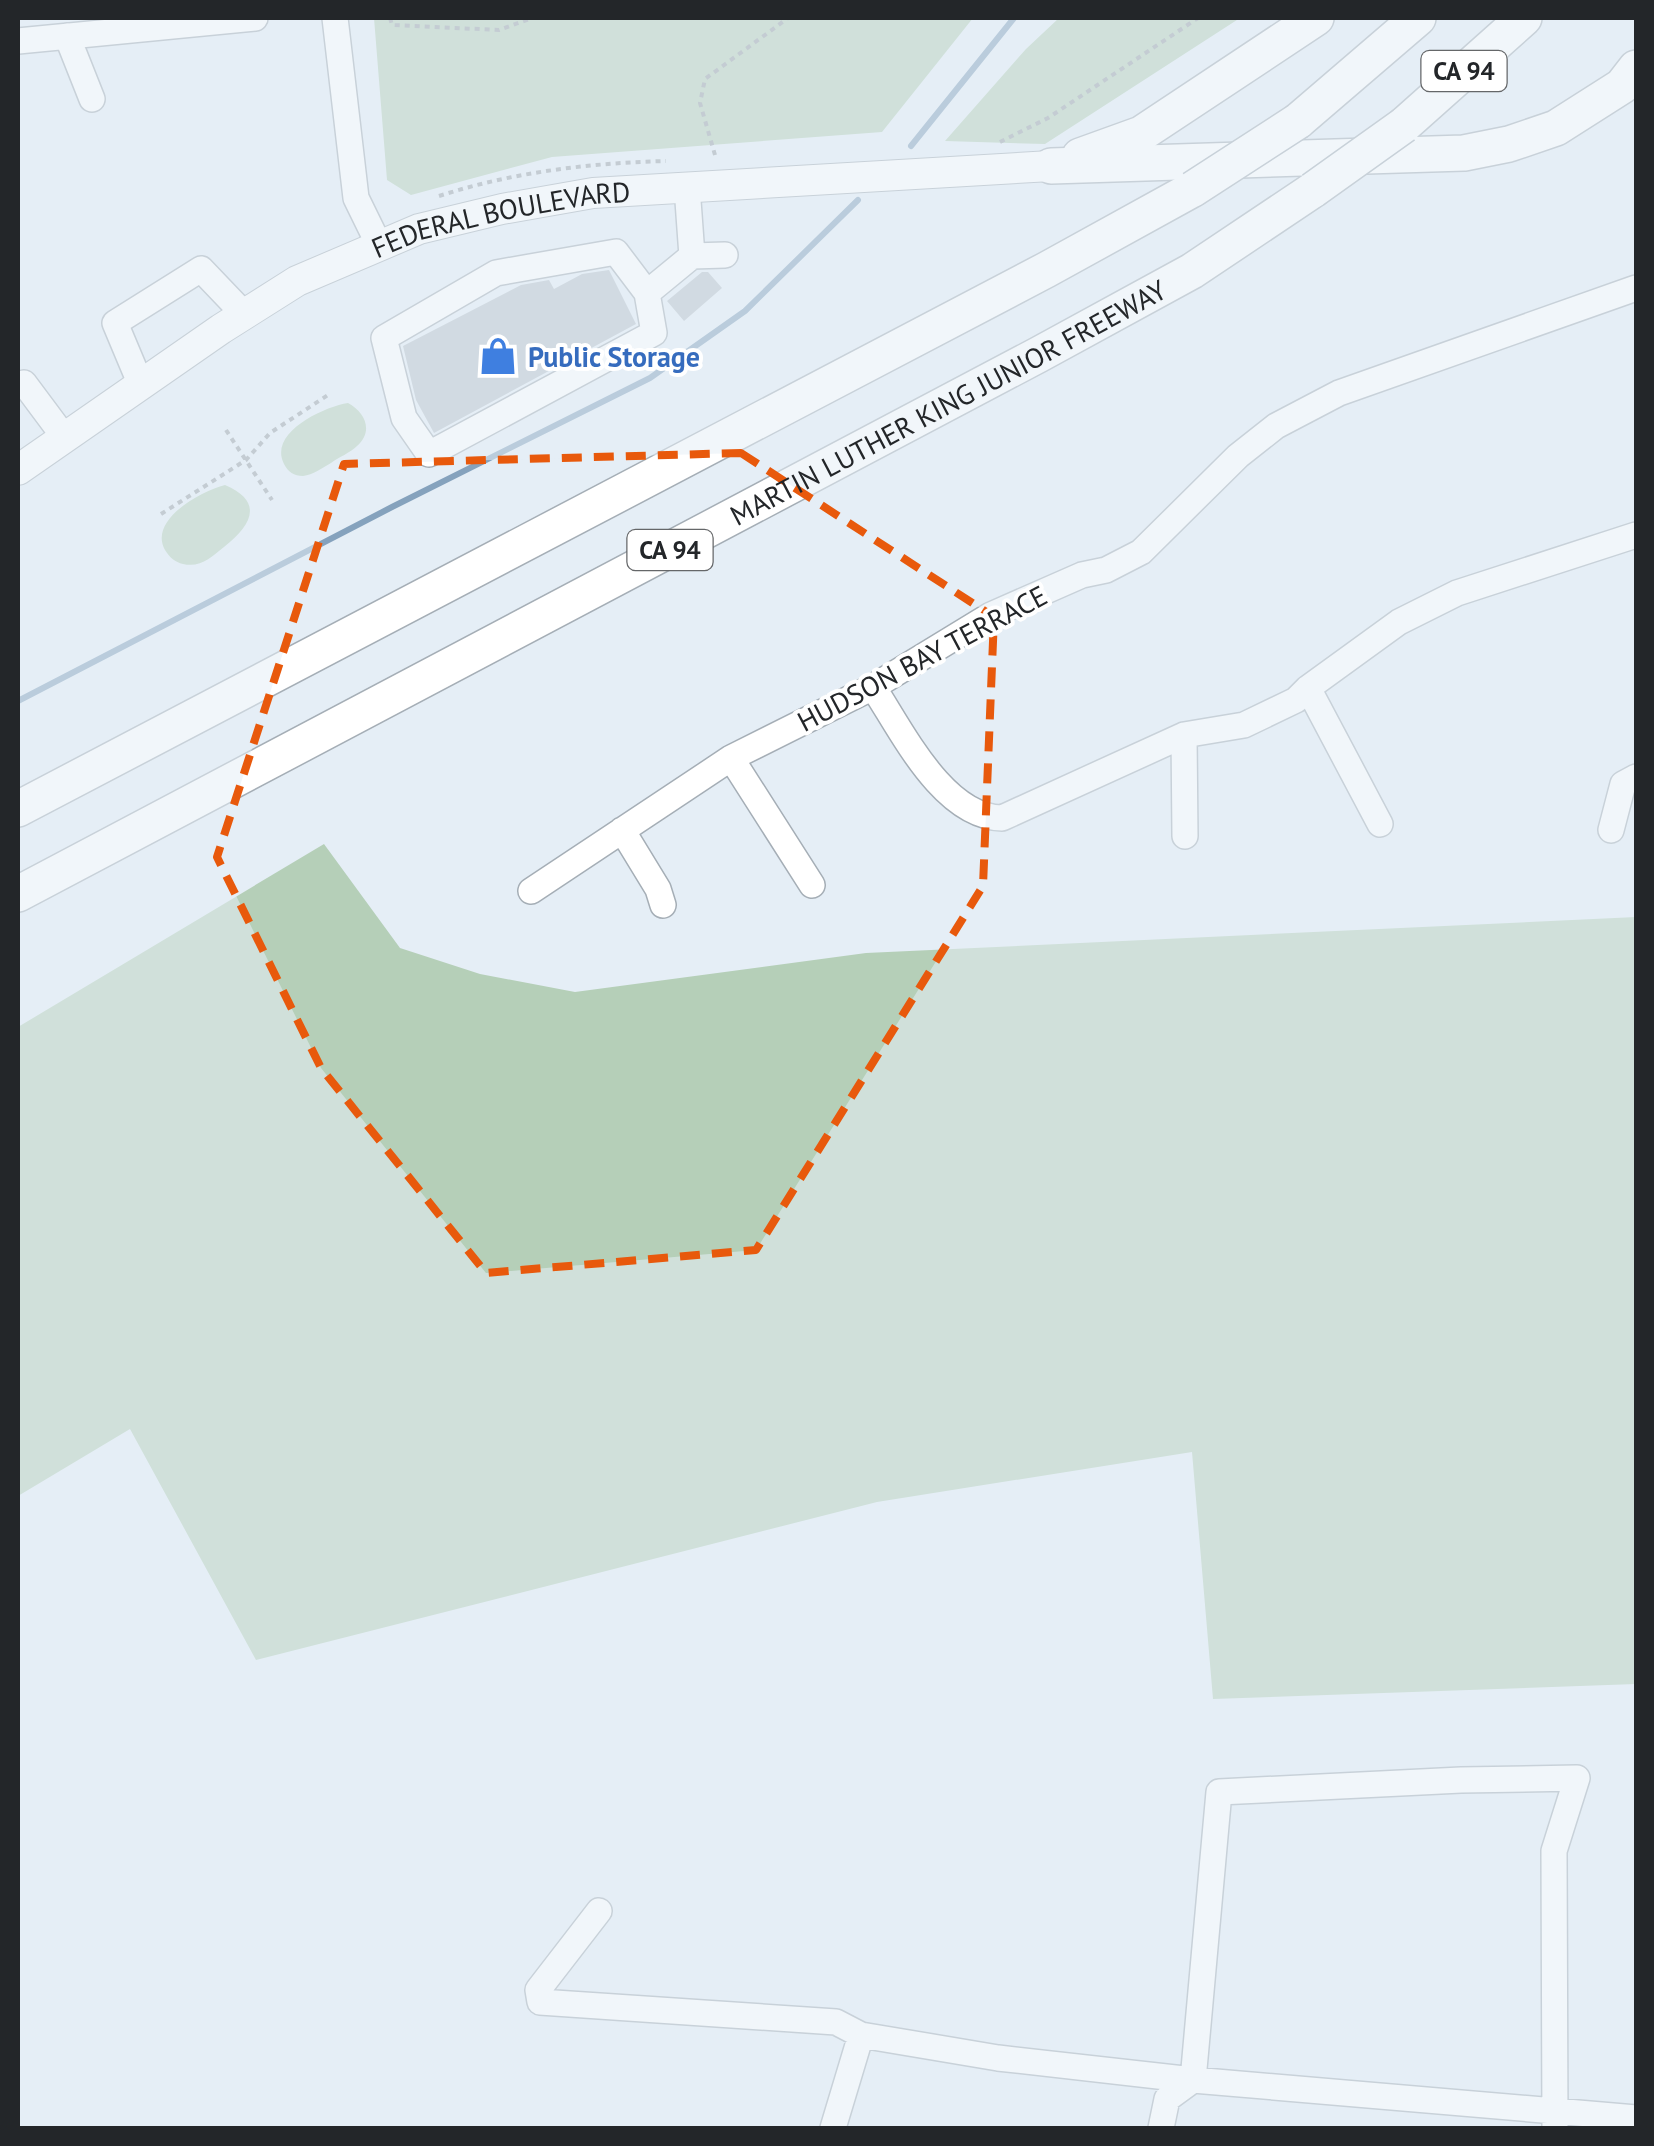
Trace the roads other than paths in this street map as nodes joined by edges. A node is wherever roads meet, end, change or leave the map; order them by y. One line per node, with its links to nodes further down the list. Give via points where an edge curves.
1 (254, 18): 6 (street)
2 (335, 18): 12 (street, via 356,198)
3 (1316, 18): 10 (highway, via 1142,134)
4 (1418, 18): 28 (highway, CA 94, bridge, via 1298,120 1193,189)
5 (1524, 18): 35 (highway, MARTIN LUTHER KING JUNIOR FREEWAY / CA 94, bridge, via 1404,125 1192,270)
6 (67, 36): 7 (street); 9 (street)
7 (18, 41)
8 (1636, 68): 10 (highway, via 1622,86 1556,128 1464,153)
9 (92, 99)
10 (1051, 166): 11 (main road, FEDERAL BOULEVARD)
11 (687, 186): 12 (main road, FEDERAL BOULEVARD, via 545,200); 14 (street)
12 (379, 245): 17 (main road, FEDERAL BOULEVARD, via 296,281)
13 (726, 255): 14 (street)
14 (692, 256): 16 (street)
15 (1636, 288): 23 (street, HUDSON BAY TERRACE, via 1338,393 1276,426 1238,456 1141,552 991,616)
16 (647, 293): 16 (street, via 616,252 496,274 384,338 404,418 428,454 654,333)
17 (244, 314): 18 (main road, FEDERAL BOULEVARD); 18 (street, via 201,268 115,322)
18 (141, 384): 20 (main road, FEDERAL BOULEVARD)
19 (18, 386): 20 (street, via 24,382)
20 (65, 438): 21 (main road, FEDERAL BOULEVARD)
21 (18, 470)
22 (1636, 536): 24 (street, via 1457,593 1399,622)
23 (874, 687): 25 (street, via 936,782 988,818 1002,818); 26 (street, HUDSON BAY TERRACE)
24 (1308, 688): 25 (street, via 1244,725); 29 (street)
25 (1184, 736): 32 (street)
26 (731, 758): 30 (street, HUDSON BAY TERRACE); 33 (street)
27 (1636, 777): 31 (street, via 1623,784)
28 (18, 810)
29 (1380, 824)
30 (622, 830): 34 (street, HUDSON BAY TERRACE); 36 (street)
31 (1611, 830)
32 (1186, 836)
33 (812, 885)
34 (531, 892)
35 (18, 894)
36 (663, 905)
37 (599, 1911): 38 (street, via 538,1990 540,2002 836,2022)
38 (861, 2035): 39 (street); 42 (street)
39 (1193, 2080): 41 (street); 41 (street, via 1219,1792 1576,1778 1554,1851); 43 (street, via 1167,2098)
40 (1636, 2118): 41 (street)
41 (1555, 2120)
42 (833, 2128)
43 (1161, 2128)

